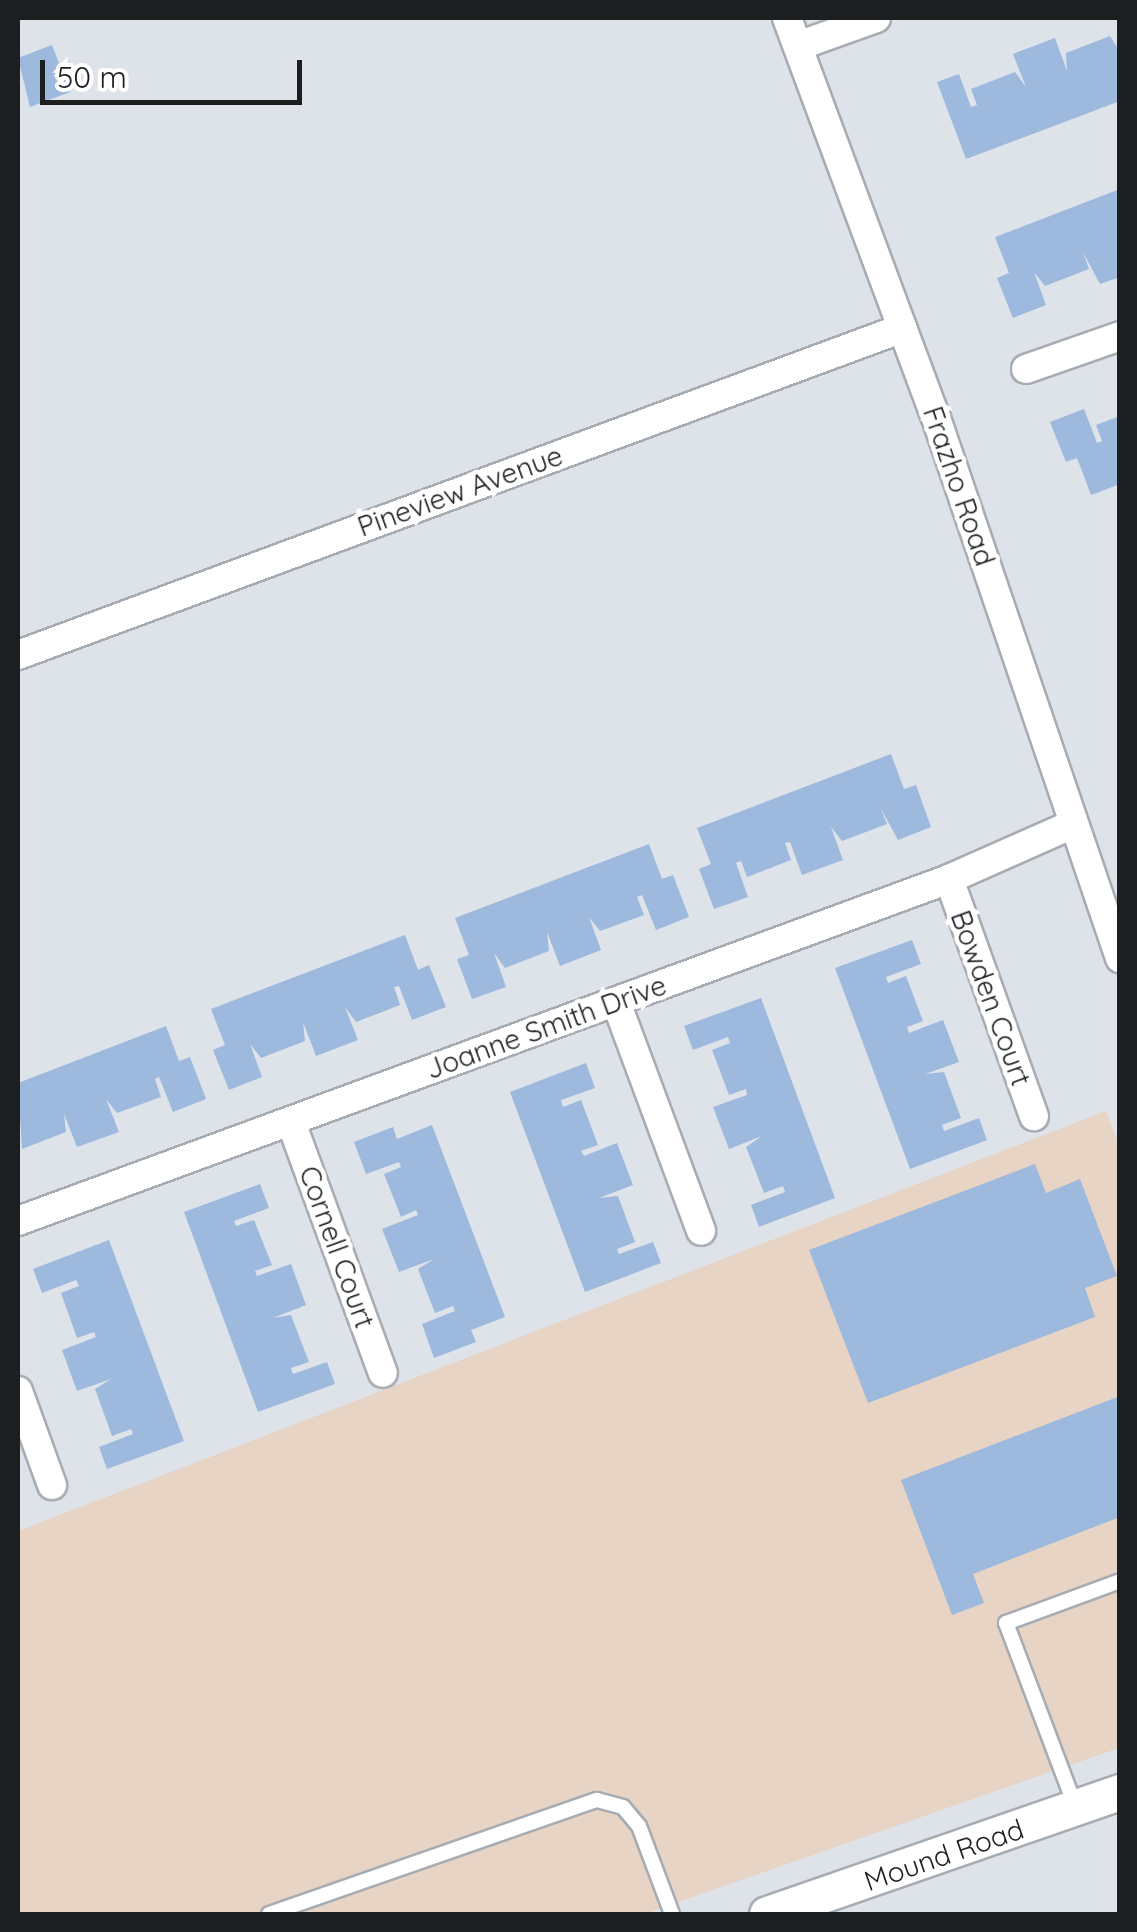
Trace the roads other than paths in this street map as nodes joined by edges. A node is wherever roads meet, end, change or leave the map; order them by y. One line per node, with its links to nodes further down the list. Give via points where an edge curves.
1 (787, 18): 3 (street, Frazho Road)
2 (876, 18): 3 (street)
3 (798, 46): 4 (street, Frazho Road)
4 (903, 328): 7 (street, Pineview Avenue); 8 (street, Frazho Road)
5 (1120, 336): 6 (street)
6 (1026, 369)
7 (18, 655)
8 (1071, 825): 9 (street, Joanne Smith Drive); 10 (street, Frazho Road)
9 (949, 879): 11 (street, Joanne Smith Drive); 12 (street, Bowden Court)
10 (1120, 958)
11 (616, 1002): 13 (street, Joanne Smith Drive); 15 (street)
12 (1034, 1116)
13 (291, 1122): 14 (street, Joanne Smith Drive); 16 (street, Cornell Court)
14 (18, 1221)
15 (701, 1231)
16 (383, 1373)
17 (18, 1391): 18 (street)
18 (52, 1485)
19 (1120, 1580): 21 (lane, via 1006,1623)
20 (1120, 1792): 21 (street, Mound Road)
21 (1076, 1808): 24 (street, Mound Road)
22 (269, 1914): 23 (lane, via 597,1800 624,1807 639,1826)
23 (672, 1914)
24 (767, 1914)

